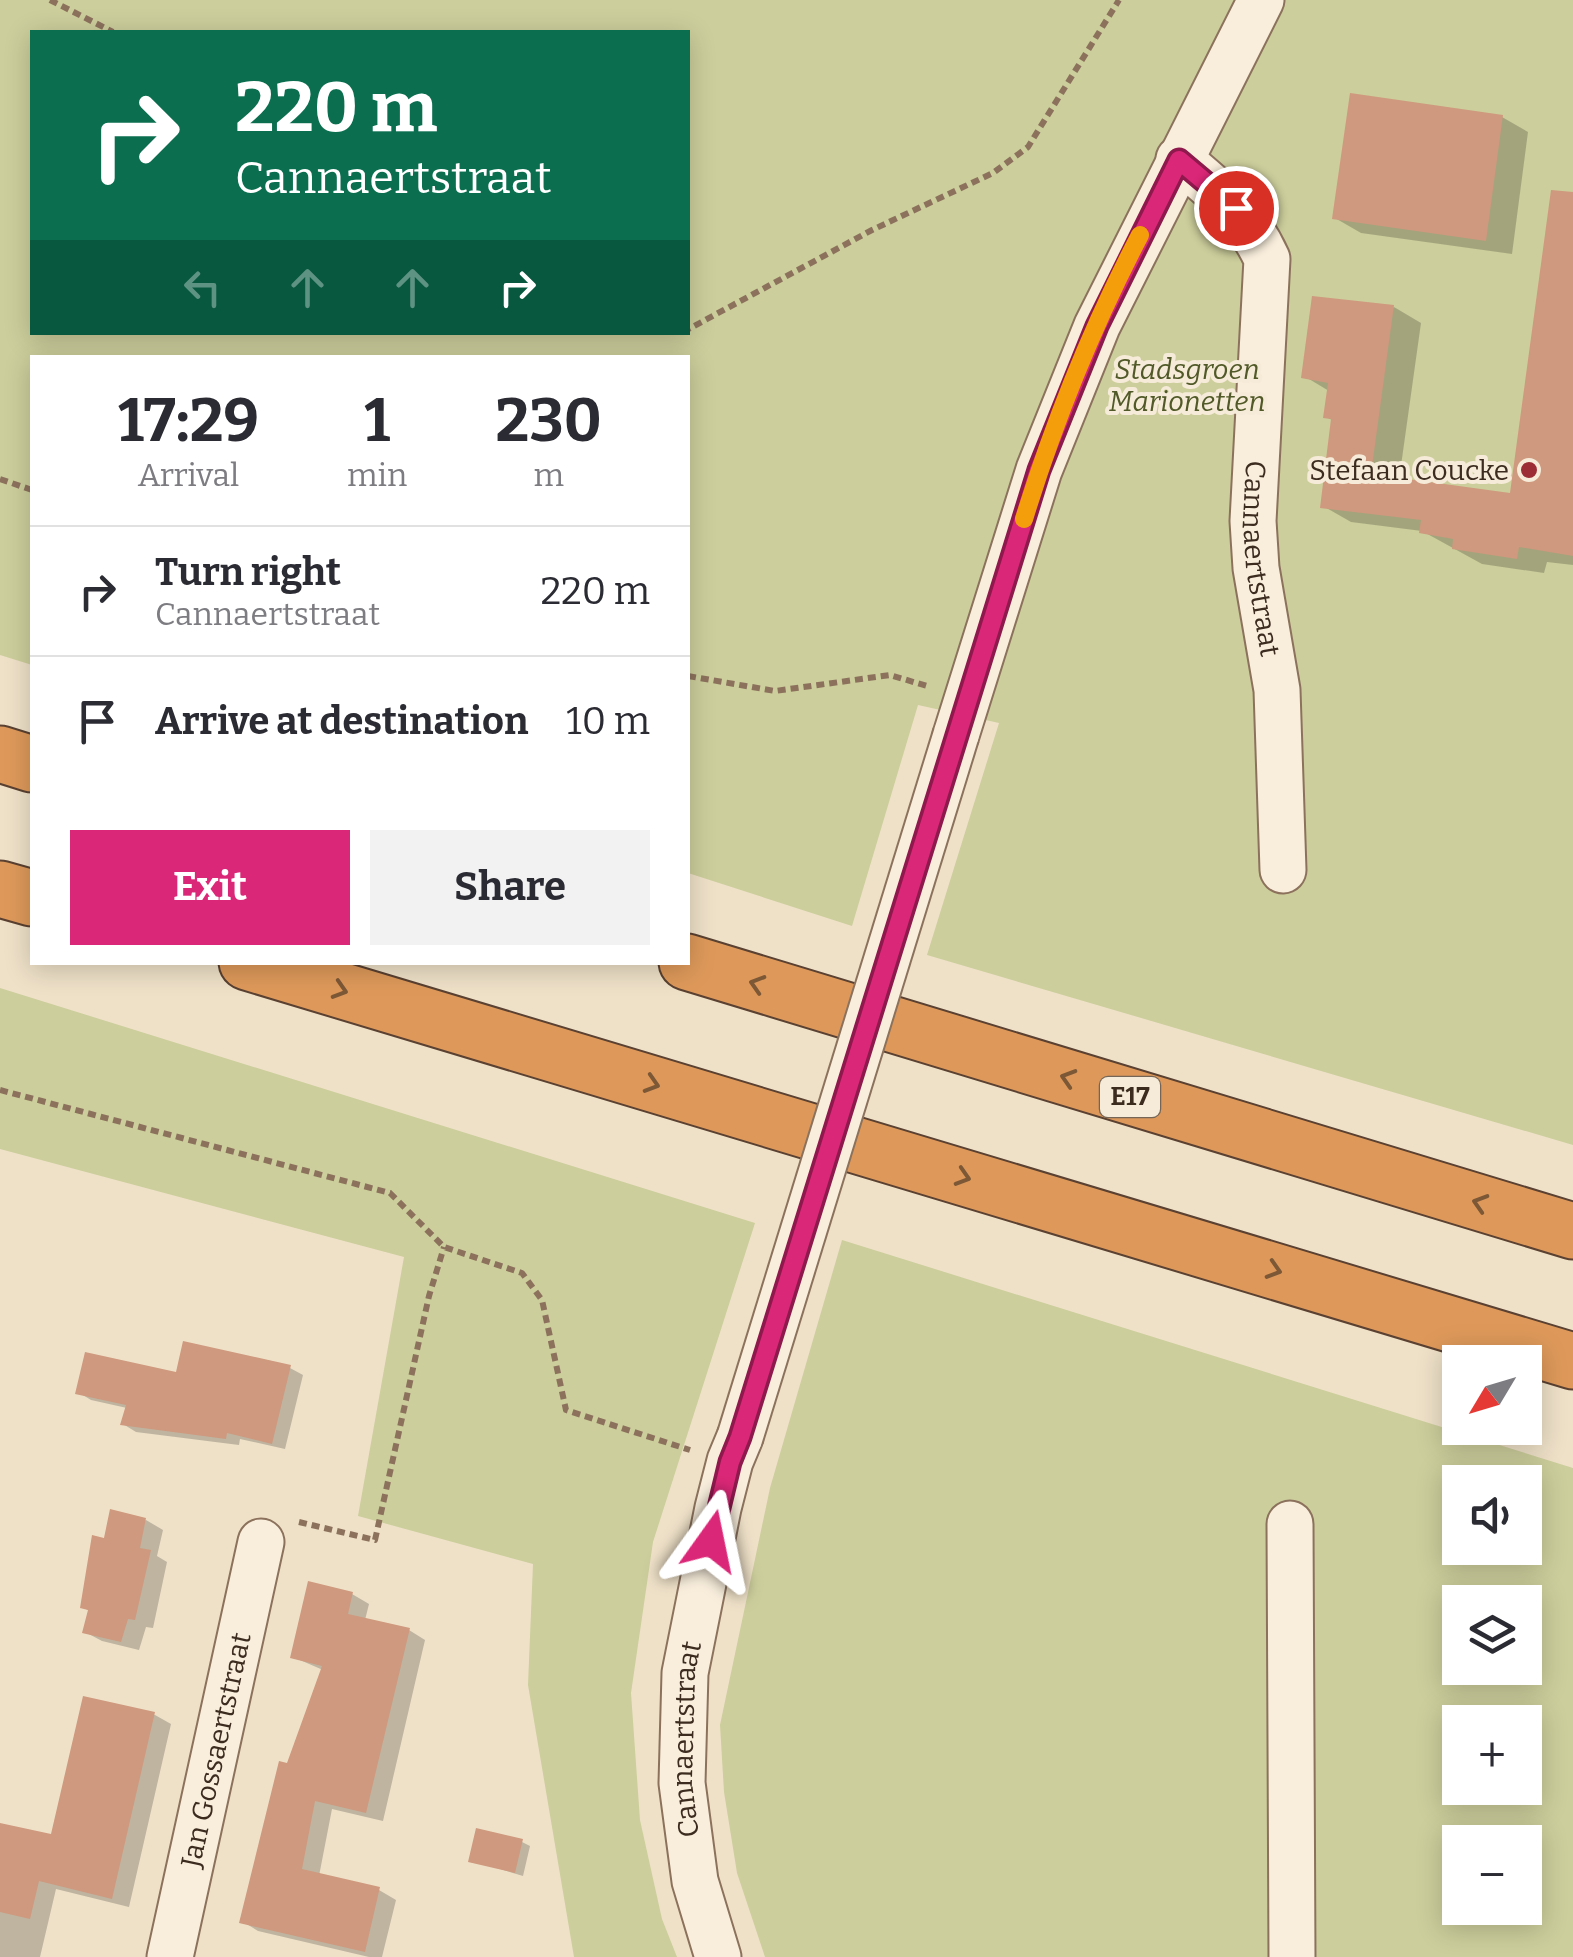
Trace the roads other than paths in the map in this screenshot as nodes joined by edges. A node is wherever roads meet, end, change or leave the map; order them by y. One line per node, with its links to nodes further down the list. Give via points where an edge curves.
1 (1262, 0): 2 (street, Cannaertstraat)
2 (1179, 160): 5 (street, Cannaertstraat, via 1236,208 1267,259 1253,521 1277,690); 19 (street, Cannaertstraat, bridge, via 1097,326 1039,470 718,1508 684,1672 682,1784 695,1881)
3 (0, 754): 4 (highway)
4 (30, 763)
5 (1283, 870)
6 (0, 889): 7 (highway)
7 (30, 897)
8 (690, 963): 10 (highway, E17, one-way to 8)
9 (257, 965): 11 (highway, one-way to 11)
10 (1573, 1232)
11 (1340, 1290): 12 (highway); 13 (highway)
12 (1463, 1345)
13 (1573, 1362)
14 (1542, 1381): 15 (highway)
15 (1573, 1395)
16 (1290, 1524): 20 (street)
17 (261, 1542): 18 (street, Jan Gossaertstraat)
18 (170, 1957)
19 (718, 1957)
20 (1292, 1957)

